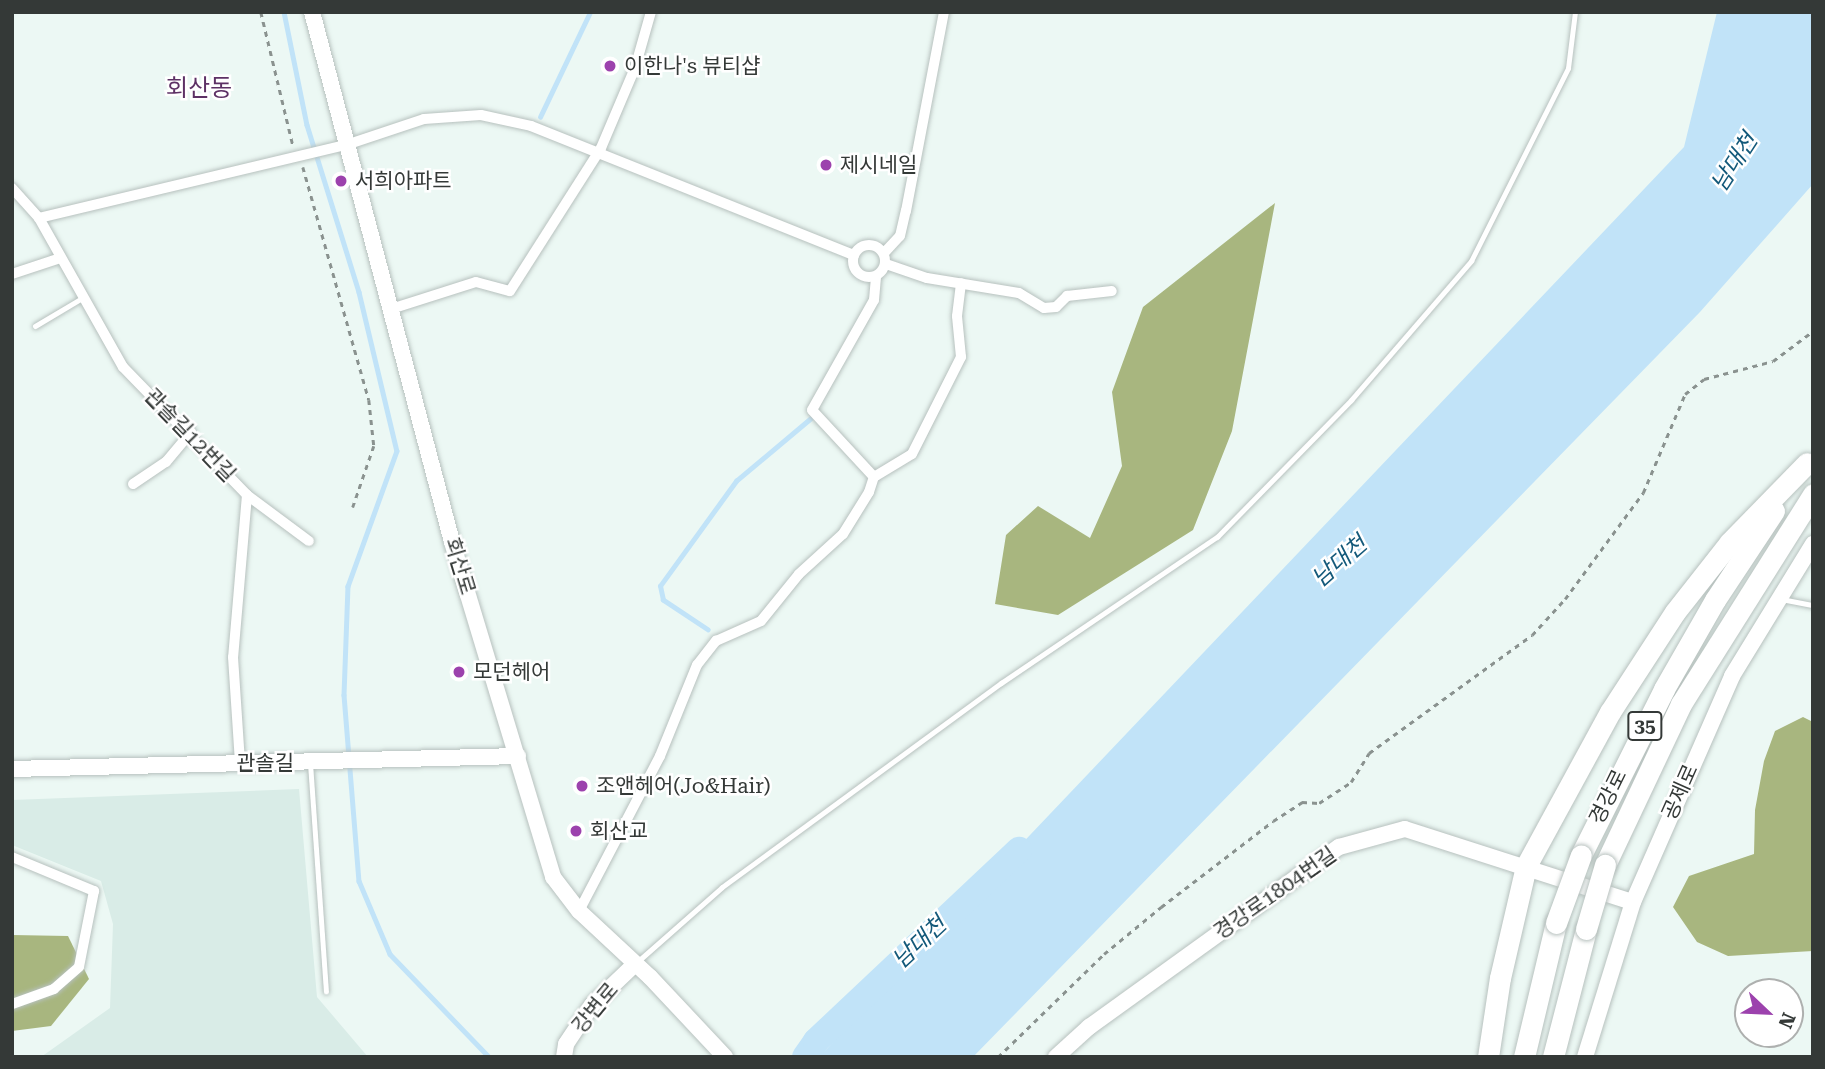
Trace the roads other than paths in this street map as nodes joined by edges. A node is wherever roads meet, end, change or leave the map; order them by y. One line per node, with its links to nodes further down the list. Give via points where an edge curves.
1 (312, 12): 5 (street, 회산로)
2 (651, 12): 6 (street, via 635,68)
3 (944, 12): 11 (street, via 906,211 900,236)
4 (1575, 12): 37 (lane, via 1568,68 1471,261 1351,400 1217,537 1001,683 722,887)
5 (349, 144): 6 (street, via 424,120 481,115 531,126); 8 (street); 17 (street, 회산로)
6 (597, 155): 9 (street); 17 (street, via 510,291 475,282)
7 (12, 188): 8 (street, 관솔길12번길)
8 (39, 218): 10 (street, 관솔길12번길)
9 (854, 255): 11 (street, via 871,245); 13 (street, via 856,271 865,277)
10 (60, 258): 12 (street); 16 (street, 관솔길12번길)
11 (885, 258): 13 (street); 14 (street)
12 (12, 274)
13 (876, 276): 21 (street, via 874,300 812,410)
14 (961, 284): 15 (street, via 1019,293 1045,308 1056,307 1067,296); 21 (street, via 957,316 961,356 912,454)
15 (1112, 291)
16 (82, 298): 18 (lane); 19 (street, 관솔길12번길, via 123,367)
17 (391, 309): 29 (street, 회산로, via 452,542)
18 (35, 326)
19 (191, 432): 22 (street, via 166,462); 23 (street, 관솔길12번길)
20 (1810, 458): 34 (highway, via 1730,542 1675,612 1610,712); 44 (highway, 경강로 / 35, bridge, via 1715,600 1616,779 1556,923)
21 (874, 477): 36 (street, via 843,534 799,574 761,621 736,636 716,641 697,665 660,755)
22 (133, 484)
23 (247, 495): 25 (street); 30 (street, 관솔길12번길, via 233,657)
24 (1813, 495): 45 (highway, 경강로, bridge, via 1681,704 1605,865)
25 (309, 541)
26 (1813, 544): 27 (street, 공제로)
27 (1777, 598): 28 (lane); 35 (street, 공제로, via 1732,676)
28 (1813, 605)
29 (518, 756): 31 (street, 관솔길); 36 (street, 회산로, via 553,877)
30 (240, 763): 31 (street, 관솔길); 32 (street, 관솔길)
31 (310, 763): 38 (lane)
32 (12, 769)
33 (12, 857): 39 (street, via 94,891 79,967 54,989)
34 (1526, 866): 35 (street, 경강로1804번길); 42 (street, 경강로1804번길, via 1405,829 1339,847 1089,1027); 43 (highway, via 1500,978)
35 (1633, 902): 46 (street, 공제로)
36 (579, 911): 37 (street, 회산로)
37 (635, 964): 40 (street, 강변로, via 592,1005 566,1044); 41 (street, 회산로)
38 (326, 991)
39 (12, 1004)
40 (564, 1057)
41 (725, 1057)
42 (1056, 1057)
43 (1488, 1057)
44 (1524, 1057)
45 (1553, 1057)
46 (1585, 1057)

